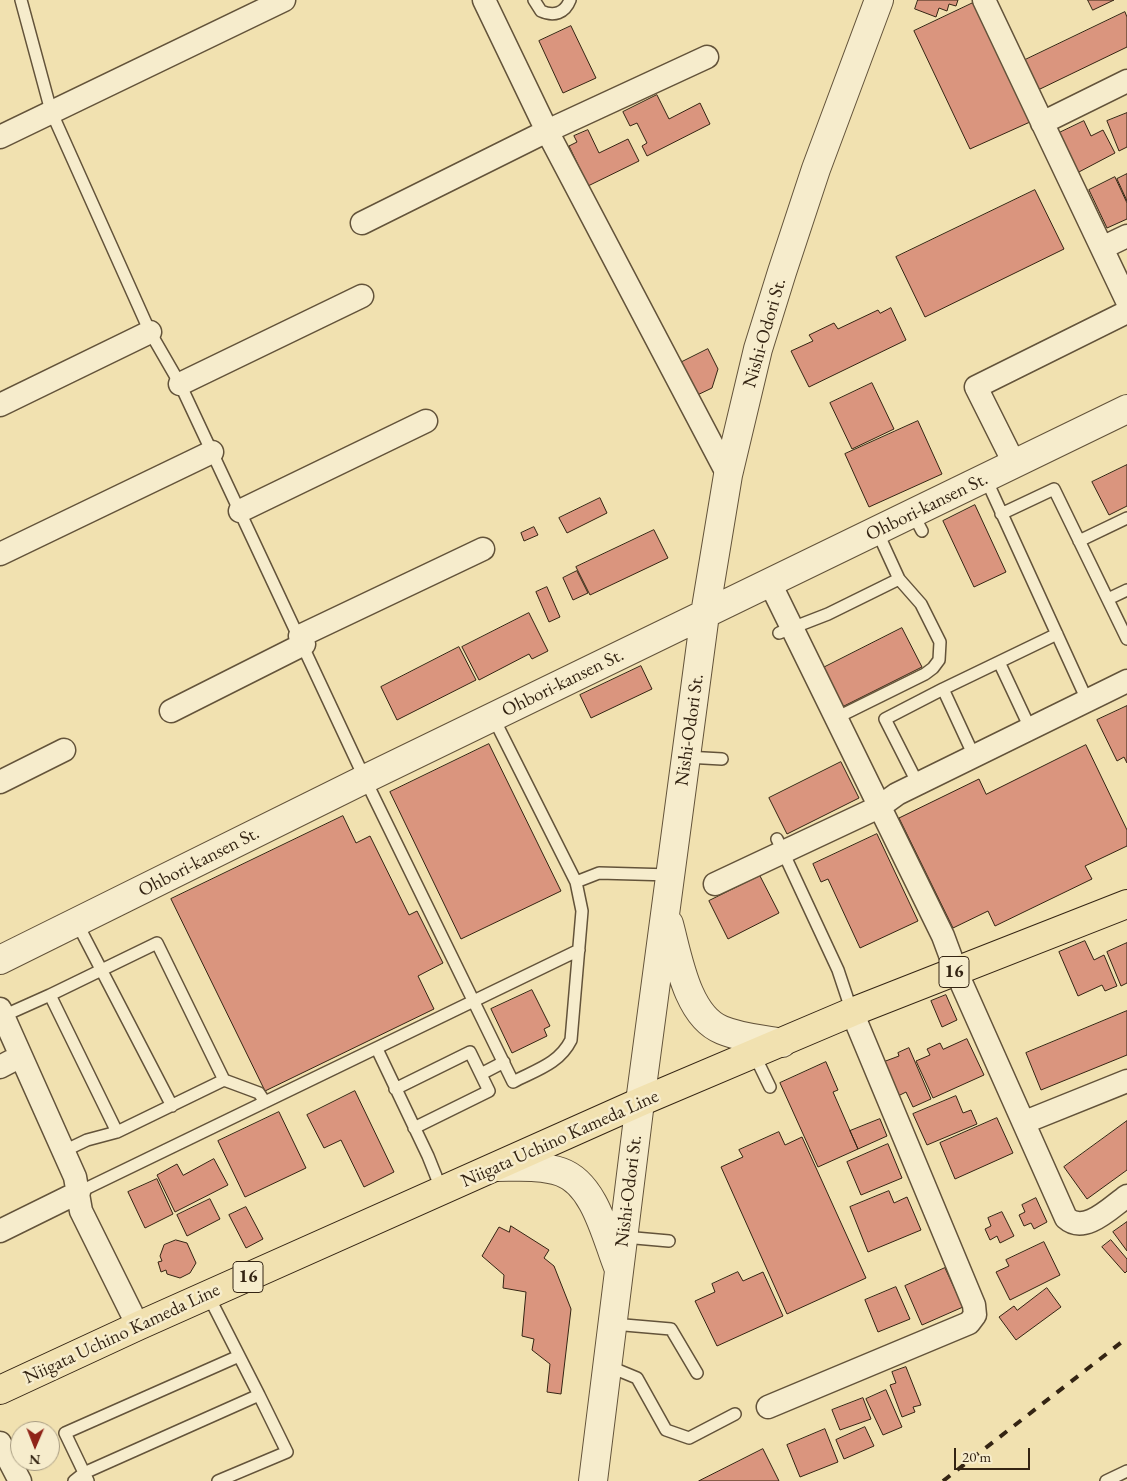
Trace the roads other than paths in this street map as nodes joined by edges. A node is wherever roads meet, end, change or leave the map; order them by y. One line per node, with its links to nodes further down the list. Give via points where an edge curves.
1 (21, 0): 10 (lane)
2 (284, 0): 10 (street)
3 (484, 0): 12 (street)
4 (534, 0): 5 (lane, via 541,11 553,14 564,9)
5 (570, 0)
6 (880, 0): 27 (street, Nishi-Odori St., via 816,169 782,272 758,349)
7 (984, 0): 11 (street)
8 (707, 57): 12 (street)
9 (1127, 81): 11 (street)
10 (52, 111): 13 (street); 20 (lane)
11 (1042, 123): 16 (street)
12 (547, 131): 14 (street); 27 (street)
13 (0, 137)
14 (362, 223)
15 (1127, 236): 16 (street)
16 (1102, 248): 18 (street)
17 (362, 296): 21 (street)
18 (1127, 301)
19 (1127, 312): 26 (street, via 976,387)
20 (150, 332): 21 (lane); 22 (street)
21 (180, 384): 25 (lane)
22 (0, 405)
23 (1127, 409): 26 (street, Ohbori-kansen St.)
24 (426, 421): 29 (street)
25 (212, 452): 29 (lane); 35 (street)
26 (1015, 465): 28 (street, Ohbori-kansen St.)
27 (728, 475): 40 (street, Nishi-Odori St.)
28 (986, 479): 30 (lane); 32 (street, Ohbori-kansen St., via 917,522)
29 (240, 511): 44 (lane)
30 (1001, 514): 33 (lane, via 1054,489); 42 (lane)
31 (1127, 518): 33 (lane)
32 (877, 531): 36 (lane); 37 (street, Ohbori-kansen St.)
33 (1079, 541): 39 (lane)
34 (483, 549): 44 (street)
35 (0, 554)
36 (900, 580): 41 (lane); 50 (lane, via 921,604 940,642 938,660 925,674)
37 (770, 583): 40 (street, Ohbori-kansen St.); 41 (street)
38 (1127, 590): 39 (lane)
39 (1108, 599): 43 (lane)
40 (705, 614): 51 (street, Ohbori-kansen St.); 55 (street, Nishi-Odori St.)
41 (785, 630): 50 (street)
42 (1057, 634): 45 (lane); 48 (lane)
43 (1127, 639)
44 (302, 640): 49 (street); 57 (lane)
45 (999, 662): 47 (lane); 52 (lane)
46 (1127, 681): 48 (street)
47 (943, 689): 54 (lane); 59 (lane, via 885,719)
48 (1087, 700): 52 (street)
49 (171, 711)
50 (830, 717): 60 (street, via 845,753)
51 (493, 718): 57 (street, Ohbori-kansen St.); 63 (lane)
52 (1030, 728): 54 (street)
53 (64, 750): 58 (street)
54 (974, 756): 59 (street)
55 (686, 758): 56 (lane); 62 (street, Nishi-Odori St.)
56 (722, 759)
57 (365, 779): 67 (street, Ohbori-kansen St.); 73 (lane)
58 (0, 782)
59 (918, 784): 60 (street)
60 (879, 807): 61 (street); 71 (street, via 943,936)
61 (779, 846): 64 (street); 74 (lane, via 838,970)
62 (671, 876): 63 (lane, via 599,872); 66 (street, Nishi-Odori St.)
63 (576, 882): 68 (lane, via 582,911)
64 (715, 884)
65 (1127, 904): 71 (main road, Niigata Uchino Kameda Line / 16)
66 (667, 915): 76 (street, via 692,998 709,1022 736,1035); 88 (street, Nishi-Odori St.)
67 (78, 923): 69 (street, Ohbori-kansen St.); 70 (lane)
68 (579, 950): 73 (lane); 80 (lane, via 571,1040 564,1053 556,1061 513,1082)
69 (0, 960)
70 (103, 970): 72 (lane); 83 (lane, via 157,943); 89 (lane)
71 (956, 971): 74 (main road, Niigata Uchino Kameda Line / 16); 90 (street)
72 (50, 995): 75 (lane); 92 (lane)
73 (474, 1001): 77 (lane); 80 (lane)
74 (852, 1012): 76 (main road, Niigata Uchino Kameda Line / 16); 110 (street, via 975,1315 970,1323)
75 (2, 1013): 79 (street)
76 (782, 1042): 78 (main road, Niigata Uchino Kameda Line / 16)
77 (377, 1049): 86 (lane); 87 (lane)
78 (754, 1054): 85 (lane); 88 (main road, Niigata Uchino Kameda Line / 16)
79 (21, 1056): 81 (street); 93 (street)
80 (504, 1062): 82 (lane)
81 (0, 1067)
82 (481, 1074): 86 (lane, via 470,1052); 91 (lane, via 489,1091)
83 (224, 1080): 87 (lane, via 259,1093); 89 (lane)
84 (1127, 1081): 90 (street)
85 (770, 1087)
86 (395, 1088): 91 (lane)
87 (265, 1102): 96 (lane)
88 (640, 1102): 94 (main road, Niigata Uchino Kameda Line / 16); 99 (street, Nishi-Odori St.)
89 (172, 1106): 92 (lane)
90 (1025, 1122): 97 (street, via 1066,1218 1072,1223 1088,1223)
91 (414, 1128): 95 (lane)
92 (117, 1132): 93 (lane, via 87,1140)
93 (64, 1151): 96 (street)
94 (497, 1167): 95 (main road, Niigata Uchino Kameda Line / 16); 101 (street, via 539,1168 561,1172 577,1180 590,1195)
95 (442, 1191): 102 (main road, Niigata Uchino Kameda Line / 16)
96 (79, 1192): 98 (street); 104 (street, via 81,1211)
97 (1127, 1196)
98 (0, 1231)
99 (623, 1237): 100 (lane); 101 (street, Nishi-Odori St.)
100 (669, 1241)
101 (619, 1269): 103 (street, Nishi-Odori St.)
102 (208, 1295): 104 (main road, Niigata Uchino Kameda Line / 16); 105 (lane)
103 (613, 1324): 106 (street, Nishi-Odori St.); 107 (lane, via 671,1329)
104 (138, 1326): 108 (main road, Niigata Uchino Kameda Line / 16)
105 (239, 1356): 109 (lane); 114 (lane, via 65,1433)
106 (608, 1366): 111 (lane, via 637,1378 666,1430 689,1438); 118 (street, Nishi-Odori St.)
107 (697, 1372)
108 (0, 1390)
109 (260, 1395): 114 (lane); 117 (lane, via 287,1452)
110 (768, 1406)
111 (735, 1414)
112 (0, 1443): 115 (street)
113 (1127, 1471): 119 (lane)
114 (86, 1477): 116 (lane)
115 (20, 1481)
116 (74, 1481)
117 (218, 1481)
118 (593, 1481)
119 (1106, 1481)

